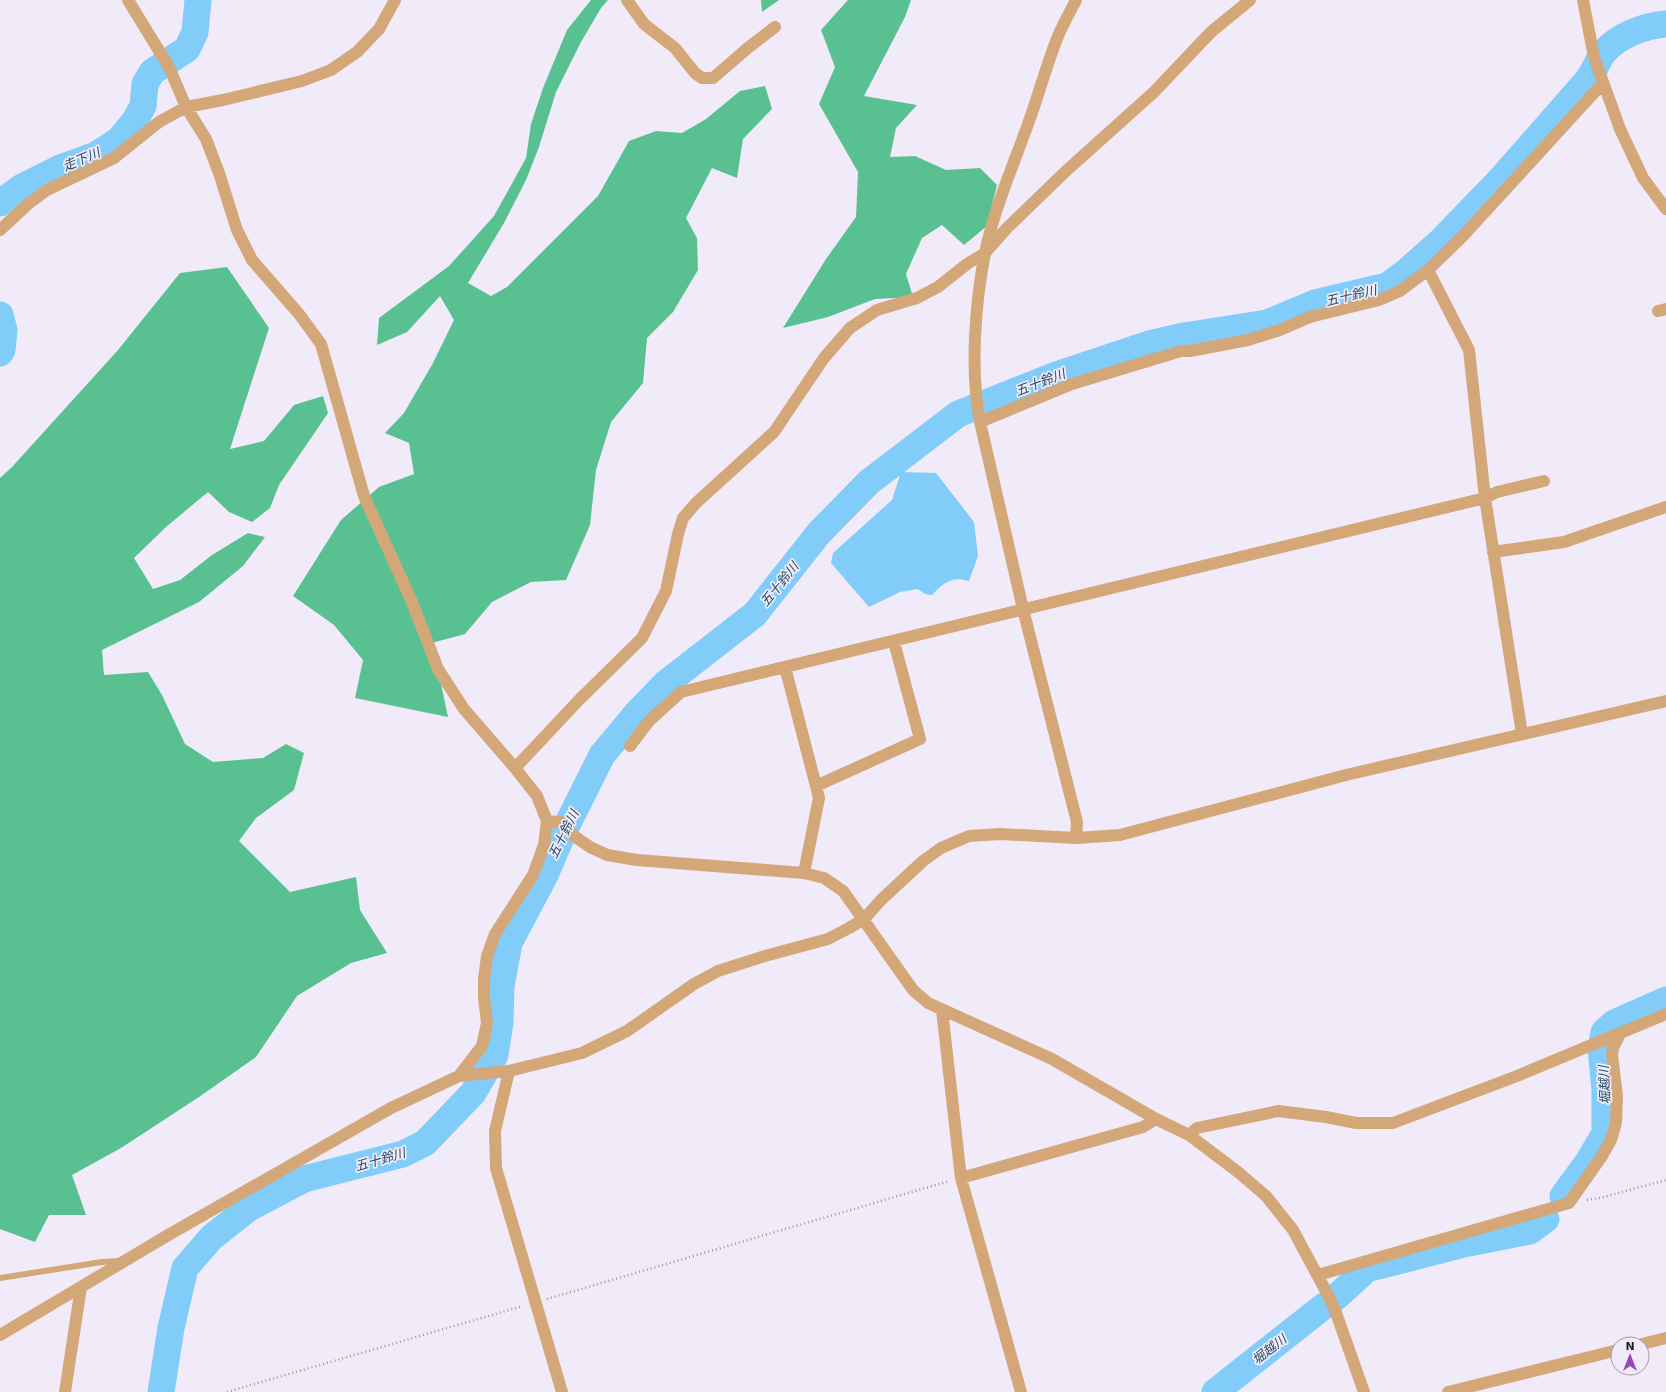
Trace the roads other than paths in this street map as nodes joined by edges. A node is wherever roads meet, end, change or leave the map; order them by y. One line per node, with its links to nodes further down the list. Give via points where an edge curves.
1 (128, 0): 9 (street, via 169,67)
2 (395, 0): 9 (street, via 379,29 357,52 331,70 302,81)
3 (627, 0): 7 (street, via 644,24 675,48 702,78 713,78)
4 (1076, 0): 12 (street, via 1055,42)
5 (1250, 0): 12 (street, via 1211,32 1154,92 1066,171)
6 (1583, 0): 8 (street, via 1594,57)
7 (775, 27)
8 (1602, 80): 10 (street, via 1620,129 1643,178); 13 (street, via 1462,237)
9 (186, 107): 11 (street, via 159,122 114,158 47,190); 25 (street, via 206,139 237,230 252,260 299,314 321,344 364,496 412,602 438,669 464,709)
10 (1666, 209)
11 (0, 230)
12 (985, 253): 14 (street, via 975,349); 25 (street, via 938,287 917,298 877,310 850,328 824,358 774,432 683,518 666,591 642,638)
13 (1428, 270): 14 (street, via 1400,292 1379,300 1310,317 1248,340 1181,352 1117,369); 16 (street, via 1469,350)
14 (979, 418): 19 (street)
15 (1544, 482): 16 (street, via 1497,492)
16 (1485, 498): 18 (street); 19 (street)
17 (1666, 507): 18 (street, via 1564,542)
18 (1493, 552): 23 (street)
19 (1023, 609): 20 (street); 28 (street, via 1077,822)
20 (894, 642): 21 (street); 26 (street, via 920,739)
21 (785, 668): 24 (street, via 681,692 649,721); 26 (street)
22 (1666, 701): 23 (street)
23 (1522, 734): 28 (street, via 1346,774 1120,835)
24 (630, 746)
25 (515, 768): 27 (street, via 537,796)
26 (816, 786): 29 (street, via 819,798)
27 (547, 821): 29 (street, via 560,822 574,836 607,855); 35 (street, via 544,845 533,875 495,934 487,956 484,998 487,1023 482,1046)
28 (1076, 838): 30 (street, via 1000,834 969,836 941,848 923,861)
29 (804, 873): 30 (street, via 824,878 843,891)
30 (864, 919): 31 (street, via 913,990 928,1003); 34 (street, via 828,939 718,971 694,984 627,1031 582,1053)
31 (942, 1010): 36 (street, via 1052,1059); 38 (street)
32 (1666, 1014): 33 (street)
33 (1620, 1034): 37 (street, via 1393,1123 1356,1123 1278,1111 1197,1128); 40 (street, via 1612,1055 1617,1096 1616,1123 1602,1156 1569,1203)
34 (503, 1072): 35 (street); 48 (street, via 495,1131 496,1168)
35 (465, 1076): 39 (street, via 391,1108)
36 (1156, 1119): 37 (street); 38 (street, via 1144,1127)
37 (1189, 1135): 40 (street, via 1266,1196 1293,1230)
38 (961, 1178): 49 (street)
39 (123, 1261): 41 (lane); 42 (street)
40 (1318, 1275): 50 (street, via 1335,1310)
41 (0, 1278)
42 (81, 1287): 43 (street); 47 (street)
43 (0, 1335)
44 (1666, 1338): 45 (street)
45 (1650, 1342)
46 (1610, 1352): 51 (street)
47 (65, 1392)
48 (562, 1392)
49 (1021, 1392)
50 (1364, 1392)
51 (1448, 1392)

